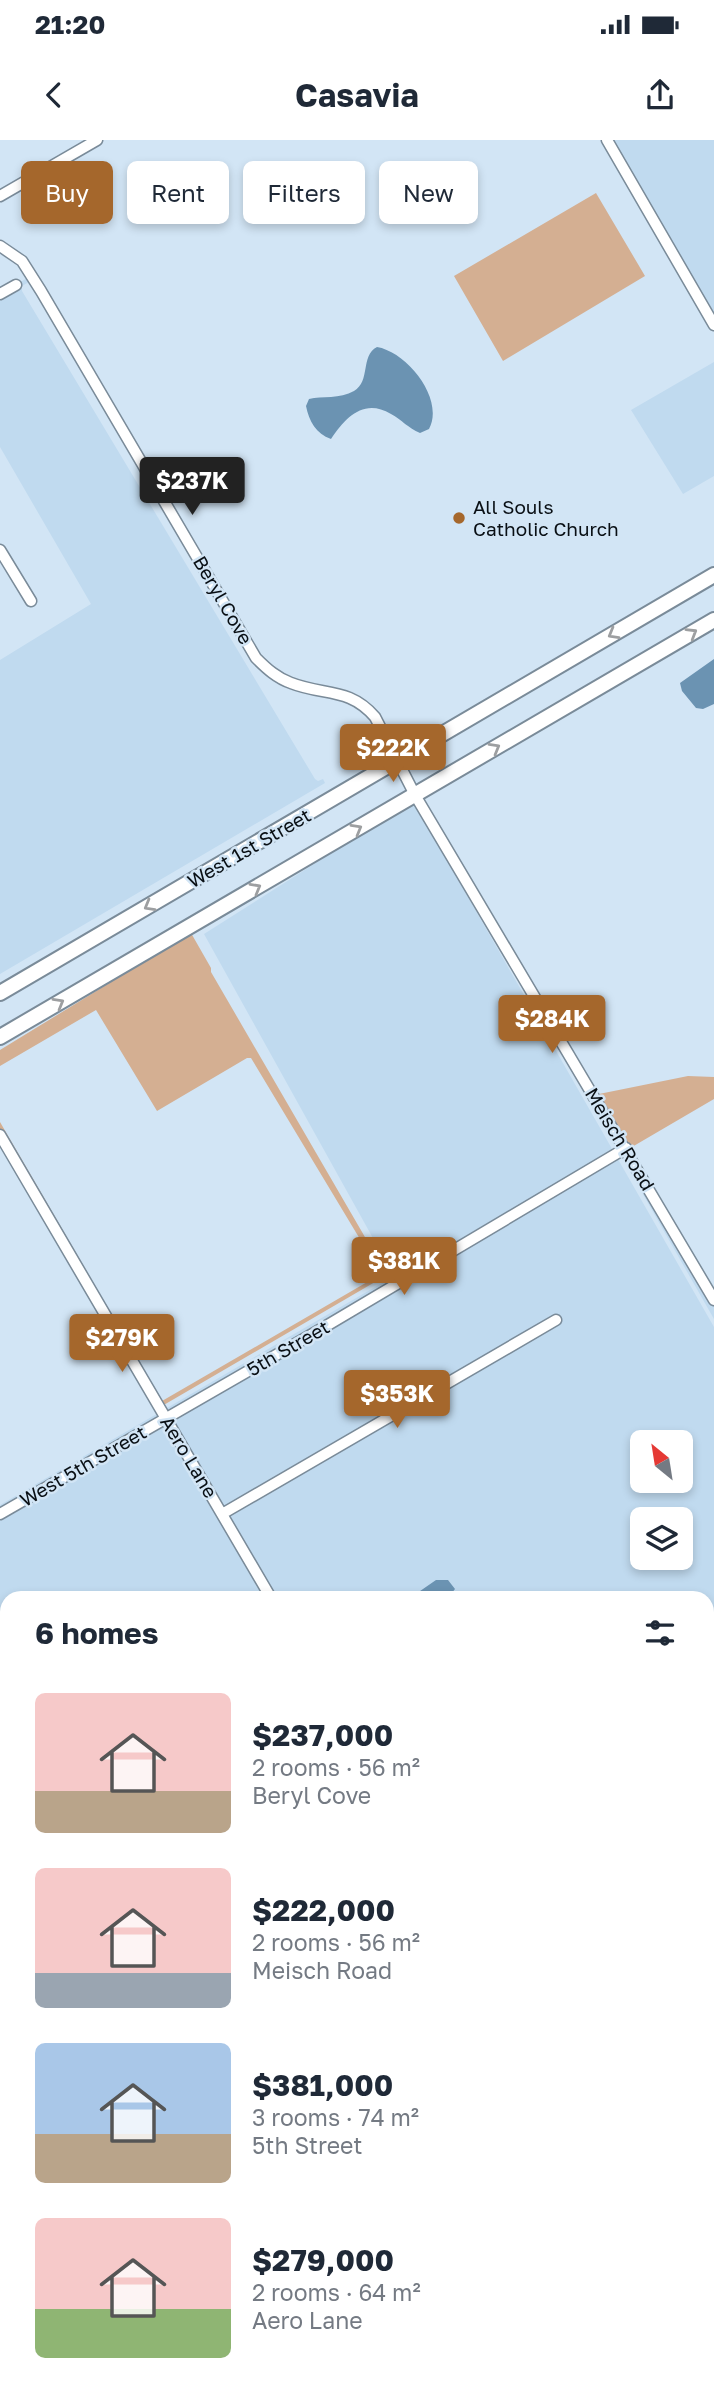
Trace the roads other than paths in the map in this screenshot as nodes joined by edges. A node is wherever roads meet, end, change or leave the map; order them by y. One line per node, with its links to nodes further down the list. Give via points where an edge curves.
1 (97, 140): 3 (street)
2 (607, 140): 7 (street)
3 (0, 196)
4 (0, 246): 12 (street, Beryl Cove, via 22,261 41,290 256,658 291,683 350,696 367,707)
5 (16, 285): 6 (street)
6 (0, 294)
7 (714, 325)
8 (0, 550): 10 (street)
9 (714, 575): 12 (main road, West 1st Street, one-way to 12)
10 (31, 601)
11 (714, 620): 13 (main road, West 1st Street, one-way to 11)
12 (399, 760): 13 (street, Meisch Road); 14 (main road, West 1st Street, one-way to 14)
13 (415, 795): 15 (main road, West 1st Street, one-way to 13); 17 (street, Meisch Road)
14 (0, 993)
15 (0, 1037)
16 (0, 1135): 20 (street, Aero Lane)
17 (626, 1148): 18 (street, Meisch Road); 20 (street, 5th Street)
18 (714, 1300)
19 (556, 1320): 22 (street)
20 (166, 1418): 21 (street, West 5th Street); 22 (street, Aero Lane)
21 (0, 1514)
22 (222, 1514): 23 (street, Aero Lane)
23 (267, 1591)

